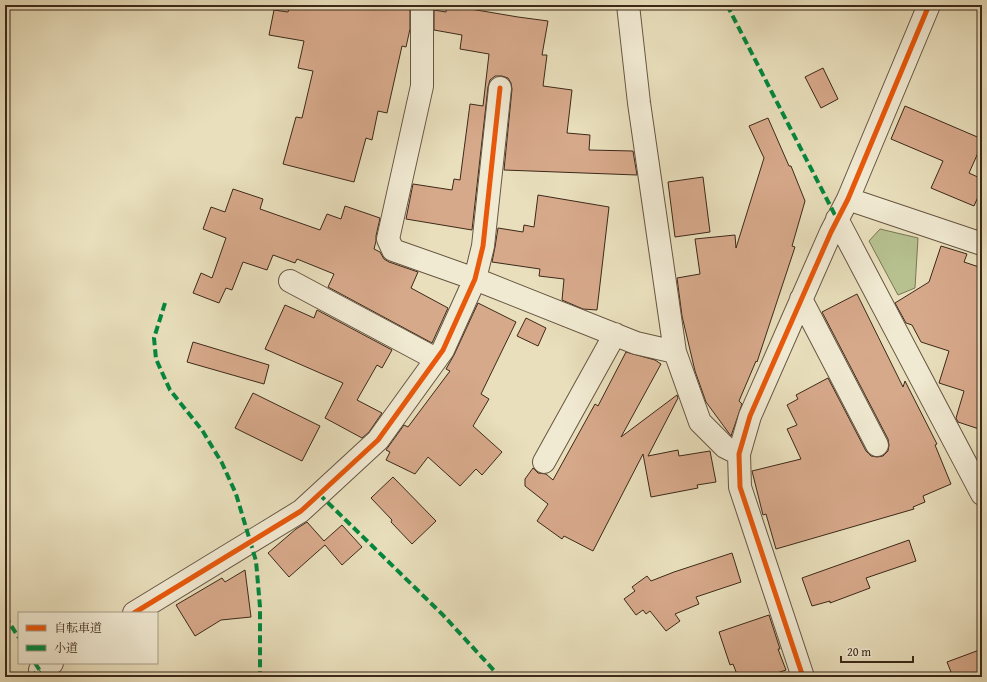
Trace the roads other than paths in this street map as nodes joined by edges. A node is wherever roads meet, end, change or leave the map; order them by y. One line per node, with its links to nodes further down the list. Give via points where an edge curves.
1 (422, 5): 8 (street, via 422,86 388,239 393,250)
2 (628, 5): 12 (street, via 639,103)
3 (929, 5): 5 (street)
4 (500, 88): 8 (street, via 483,246)
5 (848, 199): 6 (street); 7 (street)
6 (837, 219): 10 (street); 17 (street)
7 (982, 244)
8 (475, 279): 11 (street); 13 (street, via 443,350)
9 (290, 281): 13 (street)
10 (801, 299): 14 (street); 15 (street, via 750,416)
11 (615, 334): 12 (street); 16 (street)
12 (675, 352): 15 (street, via 700,422 725,447)
13 (436, 359): 18 (street, via 378,440 301,511)
14 (877, 445)
15 (739, 454): 19 (street, via 740,487)
16 (544, 462)
17 (982, 494)
18 (136, 612)
19 (803, 677)

